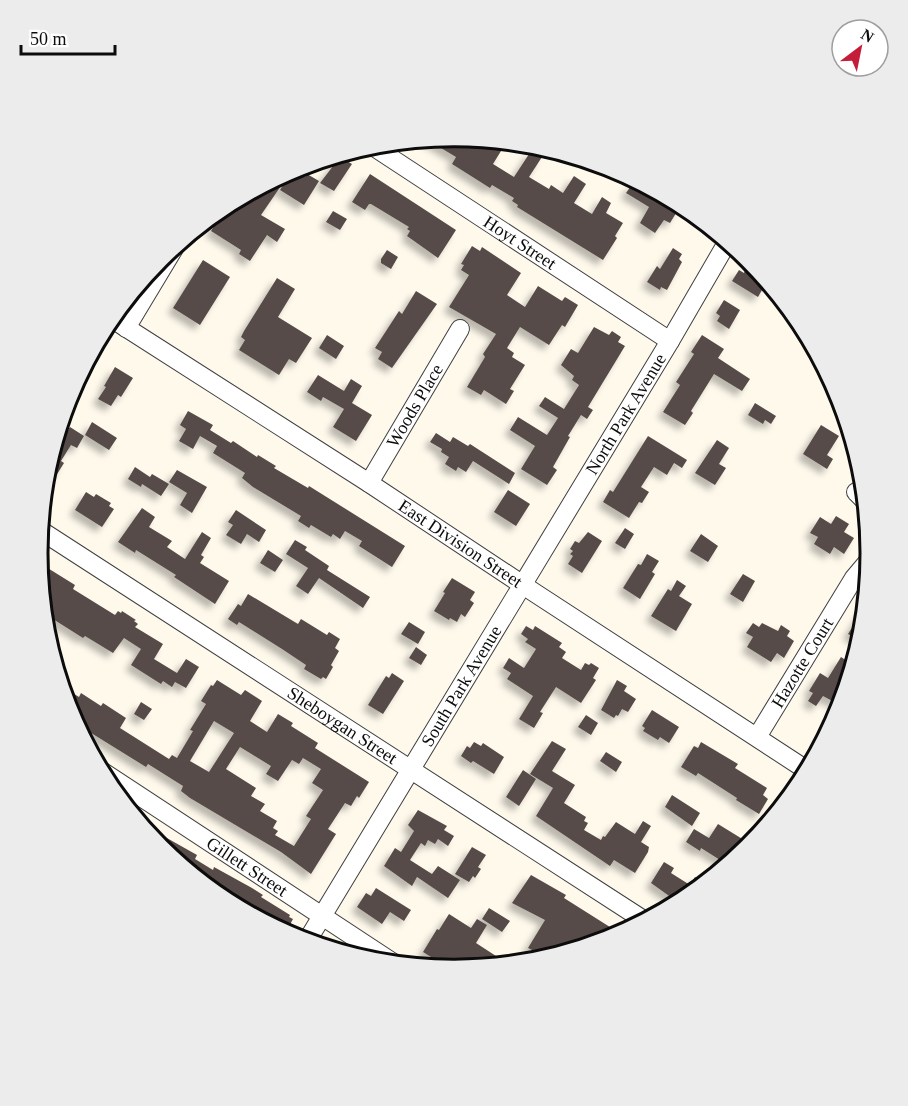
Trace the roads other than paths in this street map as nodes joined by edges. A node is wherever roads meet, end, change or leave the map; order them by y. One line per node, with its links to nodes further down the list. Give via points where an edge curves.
1 (384, 153): 7 (street, Hoyt Street)
2 (723, 249): 7 (street, North Park Avenue)
3 (157, 277): 5 (street)
4 (119, 323): 5 (street, East Division Street)
5 (126, 328): 8 (street, East Division Street)
6 (460, 329): 8 (street, Woods Place)
7 (670, 341): 11 (street, North Park Avenue)
8 (369, 483): 11 (street, East Division Street)
9 (49, 536): 14 (street, Sheboygan Street)
10 (859, 572): 12 (street, Hazotte Court)
11 (521, 584): 12 (street, East Division Street); 14 (street, South Park Avenue)
12 (757, 737): 13 (street, East Division Street)
13 (800, 766)
14 (409, 769): 16 (street, Sheboygan Street); 17 (street, South Park Avenue)
15 (118, 782): 17 (street, Gillett Street)
16 (637, 916)
17 (322, 917): 18 (street, South Park Avenue); 19 (street, Gillett Street)
18 (312, 933)
19 (375, 951)

